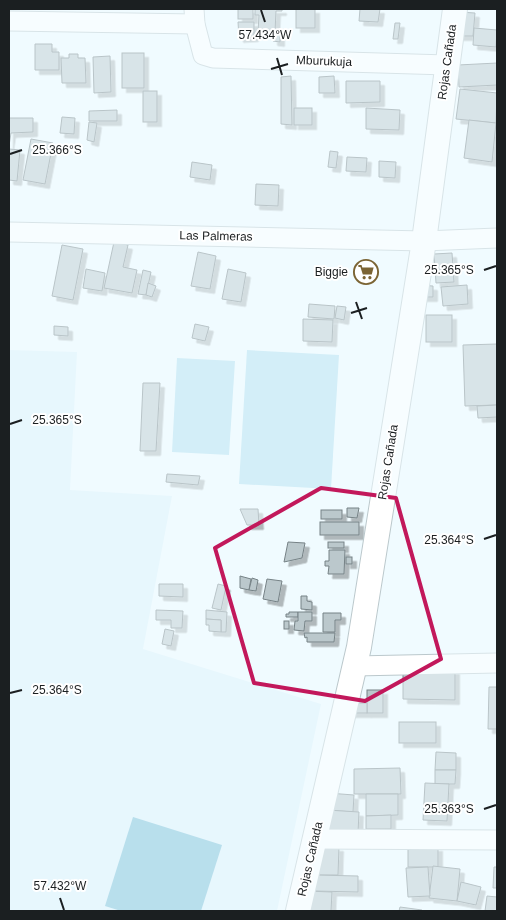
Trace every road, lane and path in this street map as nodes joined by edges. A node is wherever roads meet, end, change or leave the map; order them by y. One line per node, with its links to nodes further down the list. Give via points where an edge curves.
1 (455, 9): 4 (main road, Rojas Cañada)
2 (194, 16): 3 (street); 4 (street, Mburukuja, via 203,55 213,58)
3 (9, 21)
4 (447, 65): 7 (main road, Rojas Cañada)
5 (9, 232): 7 (street, Las Palmeras)
6 (497, 238): 7 (street, Las Palmeras)
7 (424, 241): 9 (main road, Rojas Cañada)
8 (497, 663): 9 (street)
9 (354, 666): 10 (main road, Rojas Cañada)
10 (314, 839): 11 (street); 12 (main road, Rojas Cañada)
11 (497, 840)
12 (298, 911)

